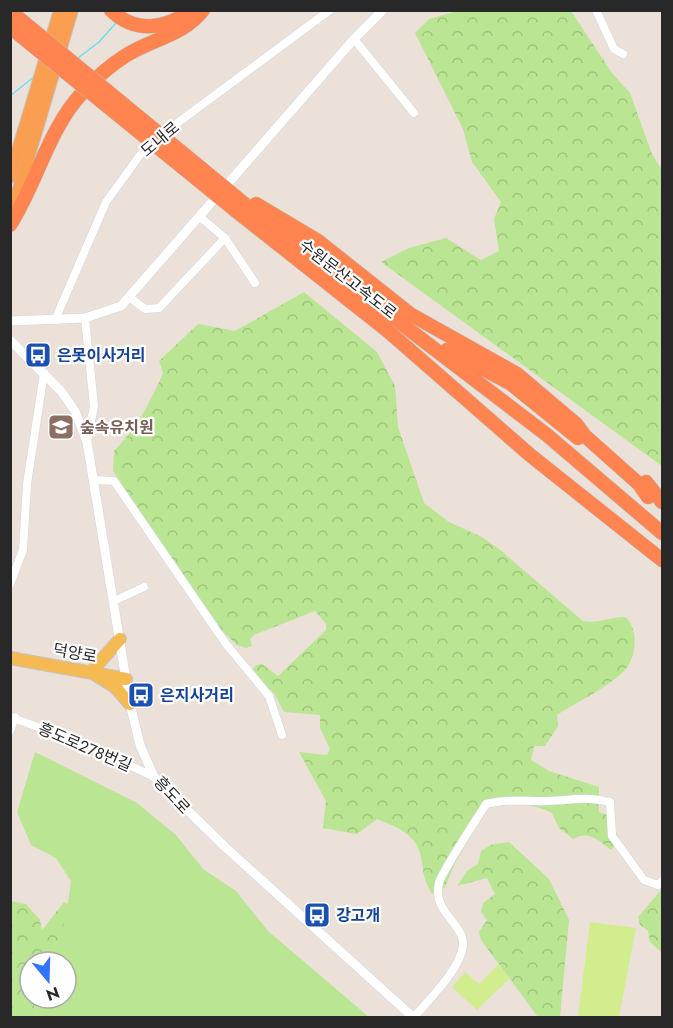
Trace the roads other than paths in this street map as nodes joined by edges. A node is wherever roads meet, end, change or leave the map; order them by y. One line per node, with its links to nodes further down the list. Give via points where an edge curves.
1 (22, 10): 16 (highway)
2 (111, 10): 3 (highway, via 131,23 158,27 177,21)
3 (191, 10)
4 (203, 10): 19 (highway, via 193,24 125,56 82,93 54,134)
5 (330, 10): 24 (street, 도내로, via 140,154 106,202)
6 (383, 10): 11 (street)
7 (596, 10): 12 (street, via 614,50)
8 (10, 11): 16 (highway, 수원문산고속도로, bridge)
9 (64, 11): 13 (highway, bridge)
10 (10, 27): 16 (highway, 수원문산고속도로, bridge)
11 (354, 39): 14 (street); 18 (street)
12 (623, 54)
13 (43, 92): 15 (highway); 17 (highway)
14 (414, 113)
15 (10, 177)
16 (241, 203): 26 (highway, 수원문산고속도로); 29 (highway, via 318,241 410,314 517,374); 34 (highway, 수원문산고속도로, via 530,455)
17 (10, 217)
18 (200, 217): 20 (street); 22 (street)
19 (10, 225)
20 (225, 238): 21 (street); 22 (street, via 159,308 145,309)
21 (255, 283)
22 (129, 297): 23 (street, via 121,306)
23 (85, 318): 24 (street); 30 (street, via 94,406)
24 (55, 320): 25 (street)
25 (10, 321)
26 (408, 327): 29 (highway, via 510,383 648,497); 33 (highway, 수원문산고속도로)
27 (10, 340): 28 (street, 흥도로)
28 (44, 373): 30 (street, 흥도로, via 75,411); 35 (street, via 27,484 23,550)
29 (576, 424): 32 (highway, via 627,462)
30 (87, 442): 31 (street, 흥도로)
31 (94, 480): 37 (street, 흥도로); 45 (street, via 114,481 226,644 269,696)
32 (663, 502)
33 (663, 532)
34 (663, 560)
35 (10, 584)
36 (144, 587): 37 (street)
37 (114, 601): 38 (street, 흥도로)
38 (120, 639): 40 (main road); 41 (street, 흥도로)
39 (14, 659): 40 (main road, 덕양로)
40 (91, 672): 41 (main road, 덕양로); 42 (main road, via 115,687)
41 (126, 679): 42 (street, 흥도로)
42 (130, 704): 46 (street, 흥도로, via 140,745)
43 (13, 717): 44 (street, 흥도로278번길); 46 (street, 흥도로278번길, via 83,743)
44 (10, 731)
45 (282, 735)
46 (154, 777): 48 (street, 흥도로, via 224,846)
47 (663, 882): 48 (street, 흥도로, via 658,885 644,880 612,836 610,802 586,797 511,799 486,804 439,883 442,912 462,937 462,954)
48 (414, 1017)

